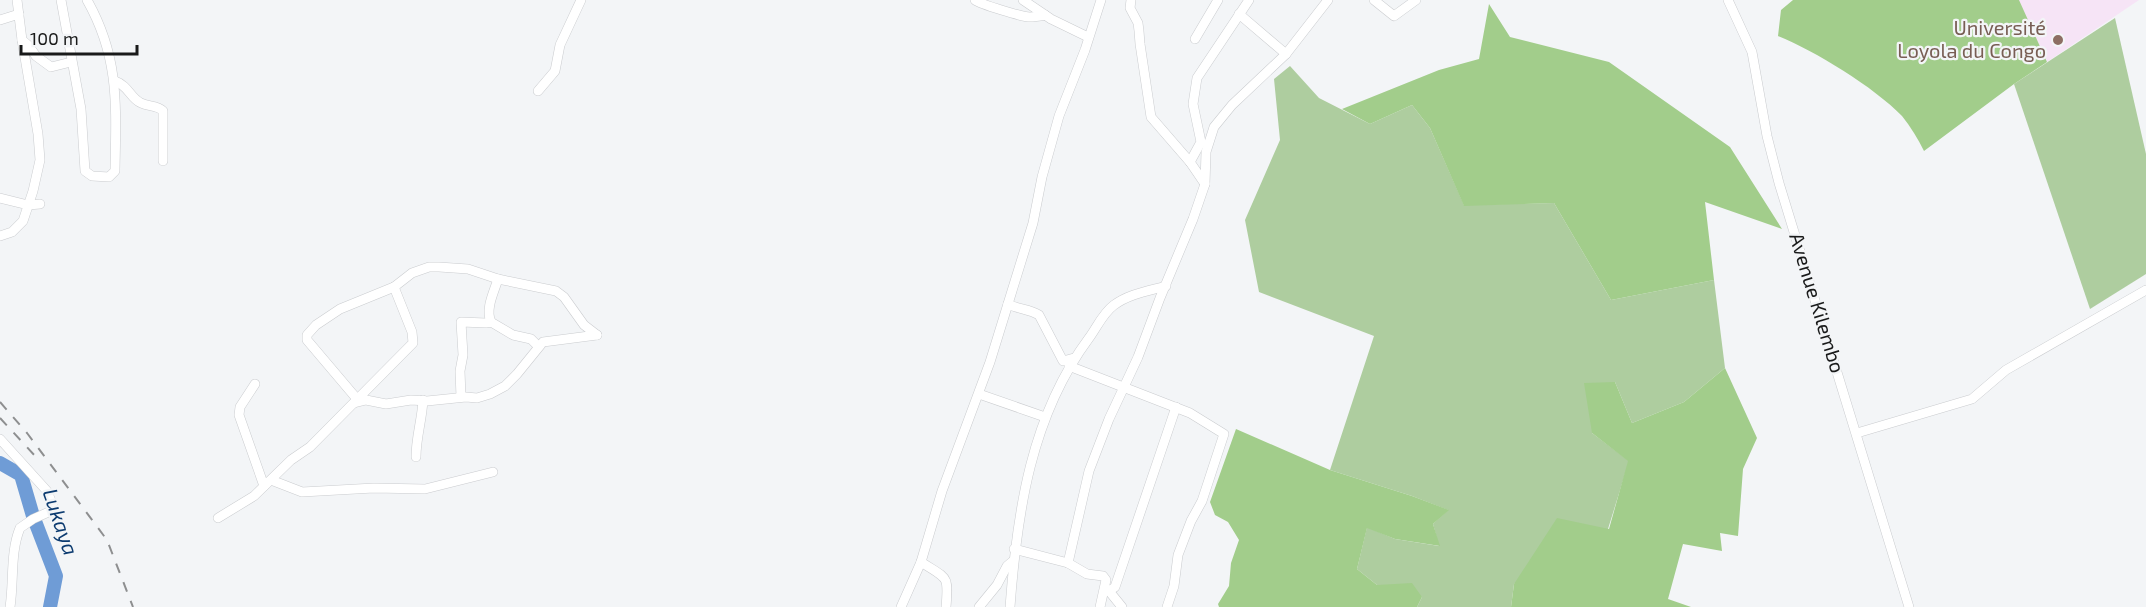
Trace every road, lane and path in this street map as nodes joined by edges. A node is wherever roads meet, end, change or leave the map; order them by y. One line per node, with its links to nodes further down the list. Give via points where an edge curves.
1 (17, 0): 15 (street)
2 (61, 0): 24 (street)
3 (87, 0): 25 (street, via 104,38)
4 (581, 0): 26 (street, via 560,45 555,71)
5 (975, 0): 17 (street)
6 (1022, 0): 17 (street); 18 (street)
7 (1101, 0): 20 (street)
8 (1131, 0): 28 (street, via 1130,8 1138,23 1151,117)
9 (1218, 0): 21 (street)
10 (1249, 0): 16 (street)
11 (1328, 0): 23 (street)
12 (1374, 0): 13 (street, via 1394,16)
13 (1416, 0)
14 (1728, 0): 50 (street, Avenue Kilembo, via 1752,52 1779,183)
15 (18, 14): 19 (street); 22 (street)
16 (1239, 14): 23 (street); 28 (street, via 1197,78 1193,104 1201,142)
17 (1021, 15): 18 (street)
18 (1045, 15): 20 (street)
19 (0, 20)
20 (1088, 37): 38 (street, via 1059,116)
21 (1195, 39)
22 (22, 40): 24 (street, via 51,67); 32 (street, via 39,146 37,175)
23 (1286, 54): 29 (street, via 1214,127 1206,152)
24 (71, 62): 25 (street, via 81,109 85,171 92,176 109,177 115,171)
25 (115, 81): 27 (street, via 141,104 164,111)
26 (538, 91)
27 (163, 161)
28 (1190, 162): 29 (street)
29 (1205, 184): 35 (street)
30 (0, 198): 32 (street)
31 (40, 204): 32 (street)
32 (28, 205): 33 (street, via 21,223)
33 (0, 236)
34 (498, 279): 36 (street, via 468,269 429,267 412,273); 39 (street, via 490,303); 40 (street, via 556,291 597,335 548,340)
35 (1166, 286): 41 (street, via 1133,295 1112,307); 43 (street)
36 (394, 287): 47 (street, via 413,343); 47 (street, via 340,309 307,335)
37 (2146, 290): 50 (street, via 2006,370 1972,399)
38 (1008, 304): 41 (street, via 1039,315 1063,361); 44 (street)
39 (491, 322): 40 (street, via 513,335 531,339); 45 (street, via 461,323)
40 (538, 346): 45 (street, via 505,386 477,398)
41 (1071, 362): 43 (street); 49 (street)
42 (255, 384): 54 (street, via 239,415)
43 (1124, 386): 48 (street); 59 (street, via 1089,471)
44 (979, 394): 49 (street); 58 (street, via 942,491)
45 (461, 397): 46 (street)
46 (423, 400): 47 (street, via 386,404); 52 (street)
47 (355, 401): 54 (street)
48 (1176, 407): 60 (street, via 1115,587); 68 (street, via 1224,434 1202,501 1178,555)
49 (1045, 417): 56 (street)
50 (1857, 433): 69 (street, Avenue Kilembo)
51 (0, 439): 61 (street, via 47,491 53,506 45,516 23,524 18,534)
52 (416, 457)
53 (493, 472): 54 (street, via 425,489 302,492)
54 (267, 483): 55 (street, via 244,504)
55 (218, 518)
56 (1014, 549): 57 (street); 59 (street)
57 (1013, 561): 64 (street); 65 (street)
58 (921, 562): 62 (street); 63 (street, via 945,578)
59 (1068, 563): 60 (street, via 1087,574 1106,578)
60 (1107, 590): 66 (street); 67 (street)
61 (10, 607)
62 (901, 607)
63 (946, 607)
64 (979, 607)
65 (1010, 607)
66 (1100, 607)
67 (1122, 607)
68 (1167, 607)
69 (1910, 607)

